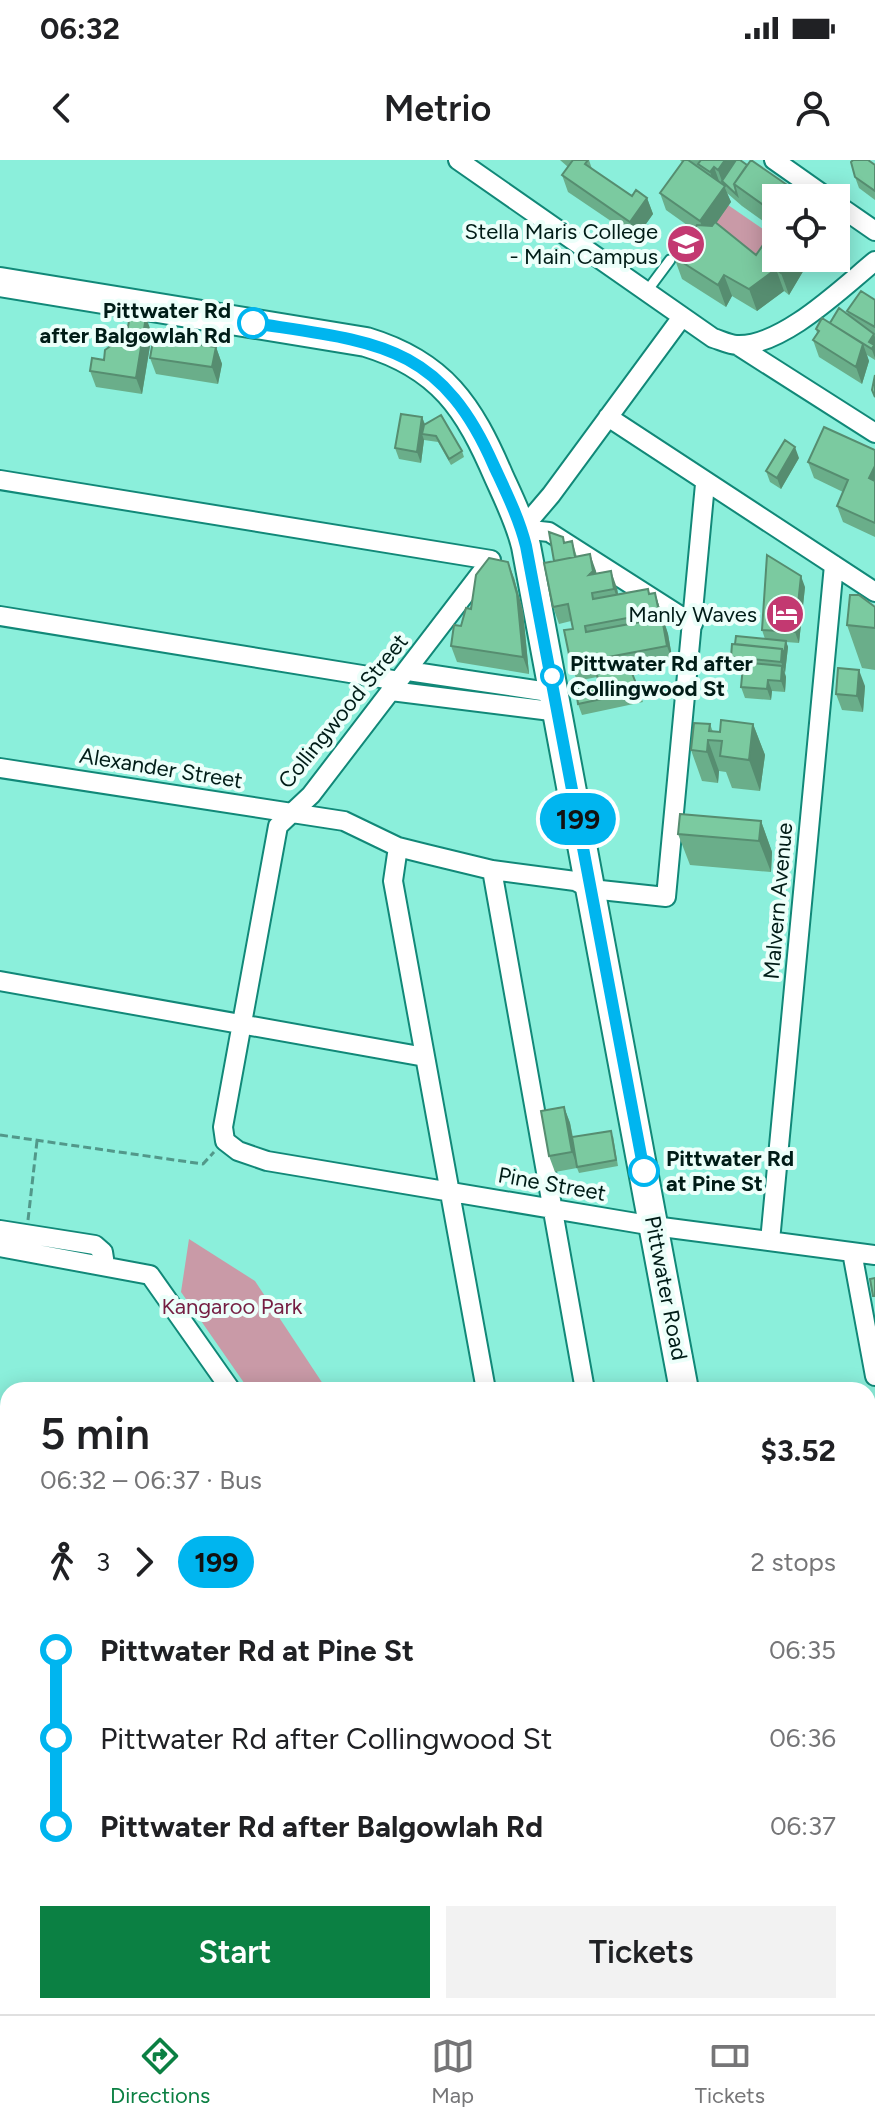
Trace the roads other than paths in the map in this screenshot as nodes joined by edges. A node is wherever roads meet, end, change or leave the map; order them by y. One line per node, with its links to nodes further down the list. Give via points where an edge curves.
1 (458, 160): 9 (street)
2 (774, 160): 3 (street)
3 (808, 184)
4 (850, 214): 5 (street)
5 (875, 231)
6 (670, 260): 9 (lane)
7 (875, 261): 11 (street, via 791,327)
8 (0, 282): 16 (main road, Pittwater Road, via 306,331 395,351 425,368 460,402)
9 (647, 291): 10 (street)
10 (682, 317): 11 (street, via 713,338); 12 (street)
11 (737, 345): 13 (street)
12 (608, 417): 15 (street); 16 (street)
13 (875, 433)
14 (0, 480): 21 (street, Collingwood Street, via 491,560)
15 (705, 484): 17 (street); 20 (street)
16 (522, 529): 20 (street, via 549,532); 22 (main road, Pittwater Road)
17 (834, 565): 18 (street); 36 (street, Malvern Avenue)
18 (875, 592)
19 (0, 616): 21 (street)
20 (693, 624): 27 (street, Alexander Street, via 666,897)
21 (399, 681): 22 (street); 22 (street); 24 (street, Collingwood Street)
22 (557, 703): 27 (main road, Pittwater Road)
23 (0, 768): 24 (street, Alexander Street)
24 (292, 812): 25 (street, Alexander Street, via 344,821); 29 (street, Collingwood Street, via 274,839)
25 (398, 847): 26 (street, Alexander Street); 30 (street, via 393,881)
26 (492, 870): 27 (street, Alexander Street, via 575,881); 33 (street)
27 (591, 889): 34 (main road, Pittwater Road)
28 (0, 981): 29 (street)
29 (242, 1024): 30 (street); 31 (street, Collingwood Street)
30 (425, 1057): 32 (street)
31 (225, 1141): 32 (street, Pine Street, via 267,1161)
32 (450, 1191): 33 (street, Pine Street); 43 (street)
33 (553, 1208): 34 (street, Pine Street); 44 (street)
34 (654, 1226): 36 (street, Pine Street); 45 (main road, Pittwater Road)
35 (0, 1230): 40 (street, via 95,1245 103,1252)
36 (770, 1241): 38 (street, Pine Street)
37 (0, 1247): 40 (street)
38 (852, 1252): 39 (street, Pine Street); 41 (street)
39 (875, 1255)
40 (105, 1265): 42 (street, via 150,1275)
41 (875, 1376)
42 (225, 1382)
43 (485, 1382)
44 (584, 1382)
45 (683, 1382)

